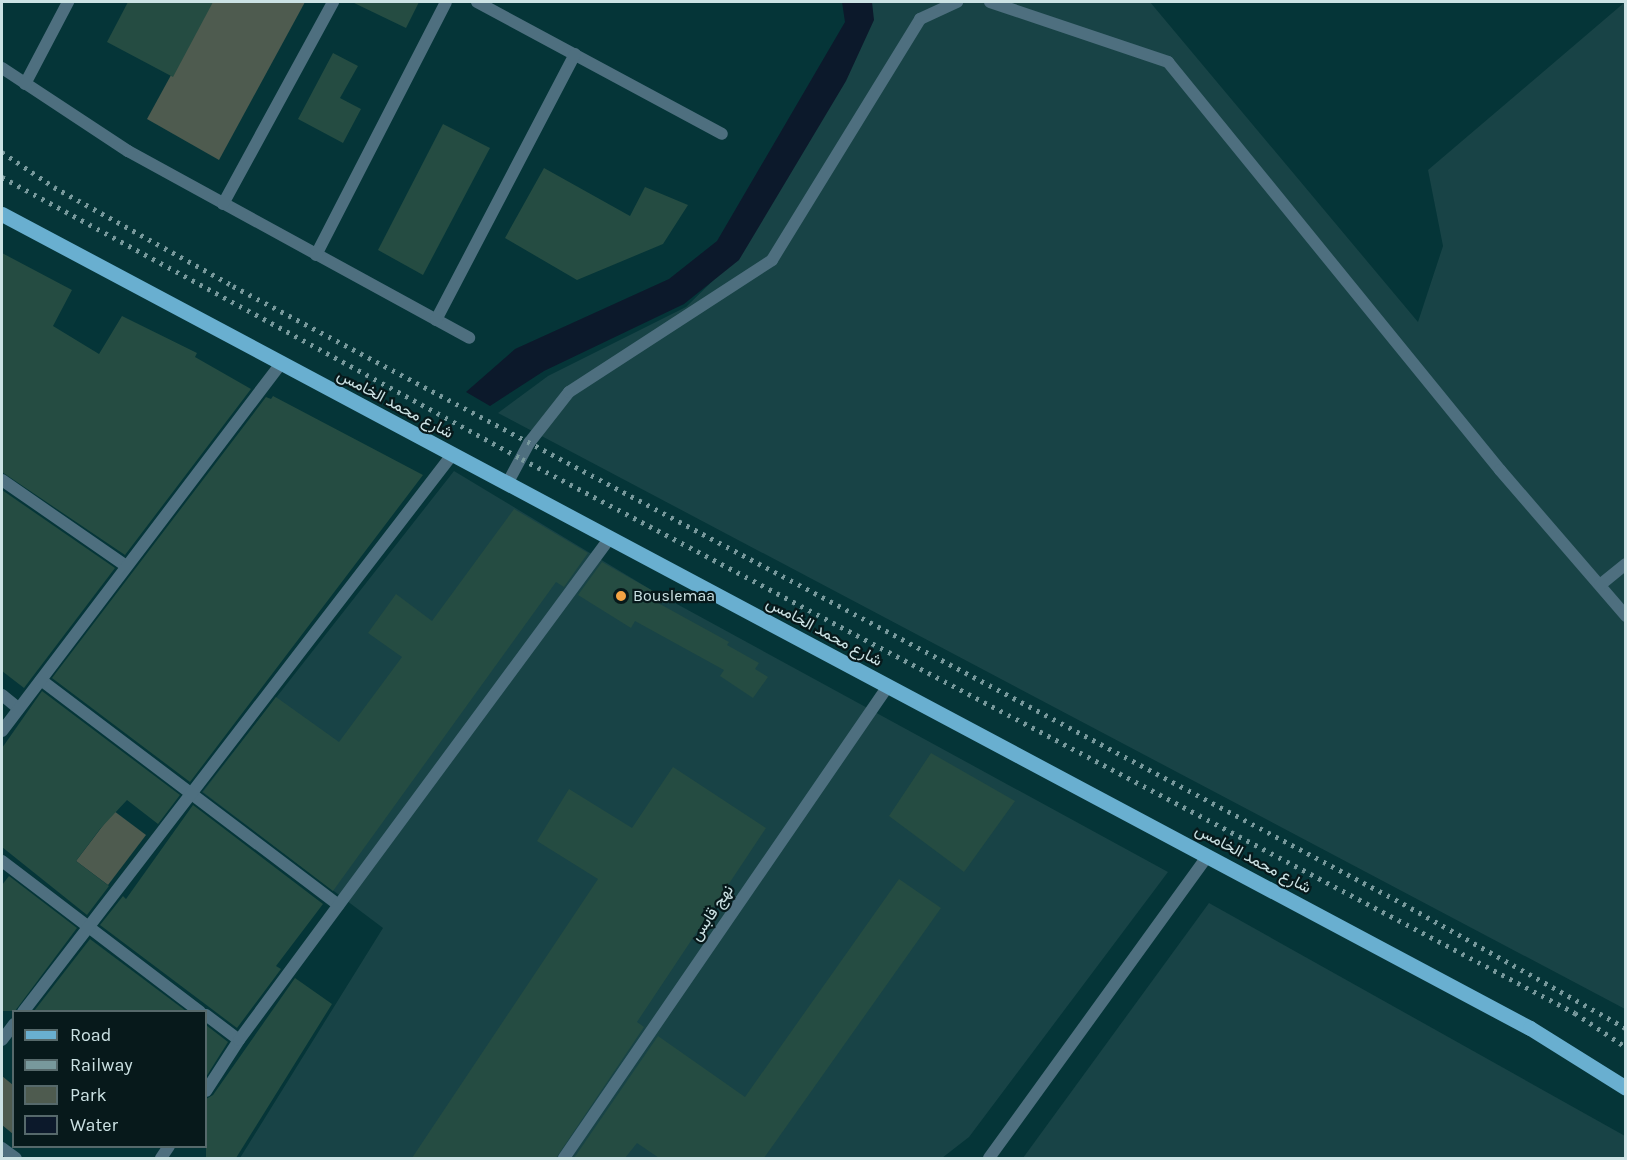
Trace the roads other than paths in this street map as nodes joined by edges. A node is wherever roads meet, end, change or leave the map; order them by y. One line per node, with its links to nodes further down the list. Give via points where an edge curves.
1 (68, 2): 9 (street)
2 (333, 2): 11 (street)
3 (446, 2): 13 (street)
4 (477, 2): 7 (street)
5 (957, 2): 19 (street, via 921,19 772,260 569,392 529,443)
6 (990, 2): 23 (street, via 1167,62 1500,470)
7 (575, 54): 10 (street); 14 (street)
8 (2, 68): 9 (street)
9 (25, 84): 11 (street, via 128,152)
10 (722, 134)
11 (223, 204): 13 (street)
12 (2, 214): 16 (main road, شارع محمد الخامس)
13 (316, 255): 14 (street)
14 (436, 320): 15 (street)
15 (469, 338)
16 (281, 363): 17 (main road, شارع محمد الخامس); 22 (street)
17 (453, 455): 19 (main road, شارع محمد الخامس); 30 (street)
18 (2, 480): 22 (street)
19 (507, 484): 20 (main road, شارع محمد الخامس)
20 (609, 538): 26 (main road, شارع محمد الخامس); 33 (street)
21 (1626, 564): 23 (street)
22 (126, 566): 25 (street)
23 (1600, 585): 24 (street)
24 (1626, 616)
25 (41, 680): 28 (street); 30 (street)
26 (888, 686): 31 (main road, شارع محمد الخامس); 45 (street, نهج قابس)
27 (2, 695): 28 (street)
28 (18, 708): 29 (street)
29 (2, 730)
30 (193, 791): 33 (street); 34 (street)
31 (1208, 856): 41 (main road, شارع محمد الخامس, via 1530,1028); 46 (street)
32 (2, 861): 34 (street)
33 (338, 905): 40 (street)
34 (87, 928): 35 (street); 36 (street)
35 (24, 1010)
36 (199, 1010)
37 (207, 1016): 40 (street)
38 (12, 1027): 39 (street)
39 (2, 1040)
40 (239, 1040): 42 (street)
41 (1626, 1088)
42 (207, 1089)
43 (2, 1148): 44 (street)
44 (15, 1158)
45 (564, 1158)
46 (989, 1158)

